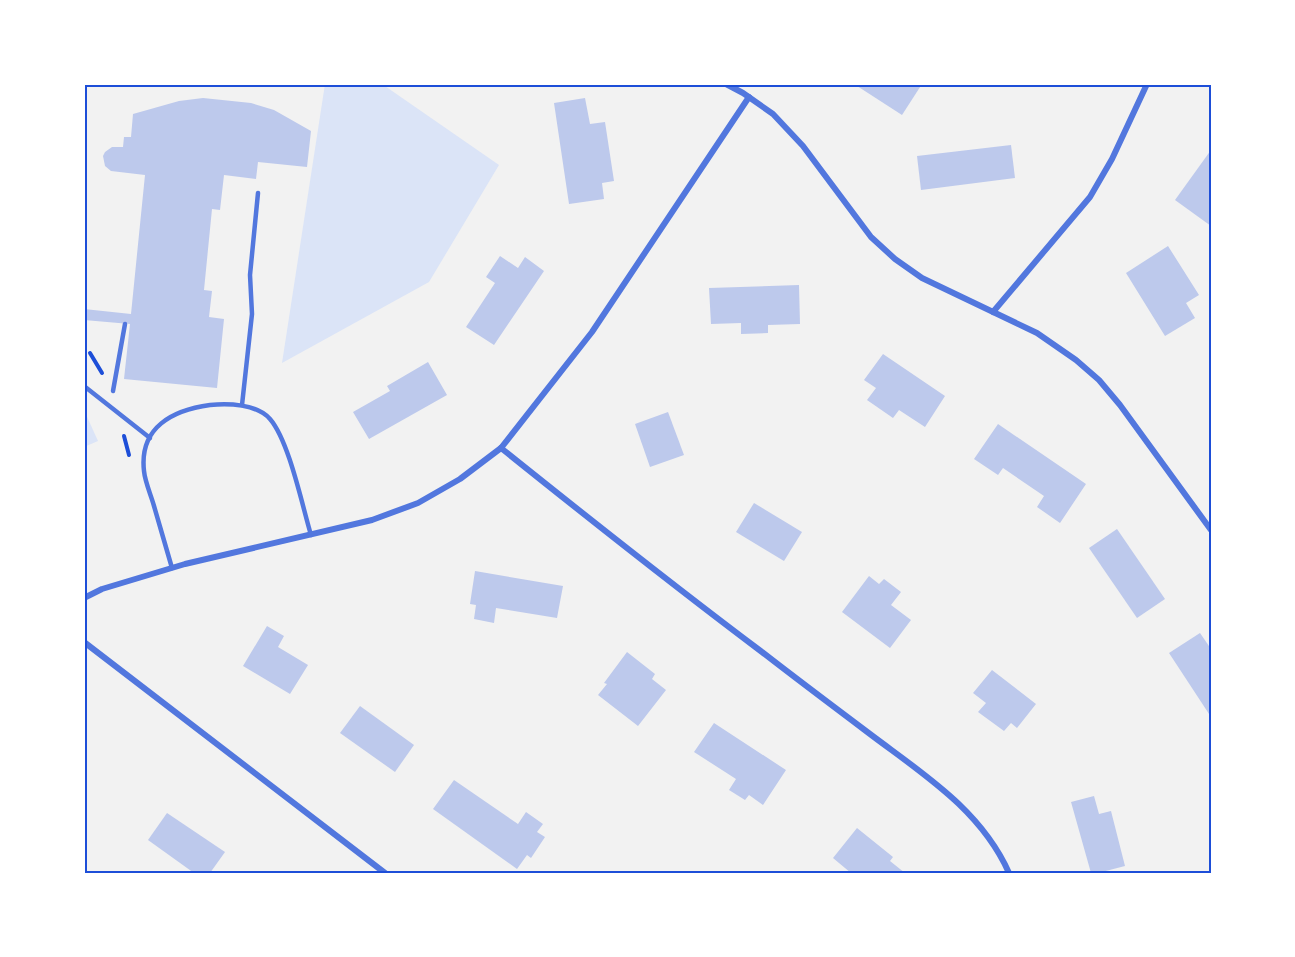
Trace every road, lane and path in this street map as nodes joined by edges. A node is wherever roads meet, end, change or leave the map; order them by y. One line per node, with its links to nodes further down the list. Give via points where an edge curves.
1 (726, 84): 3 (street)
2 (1147, 84): 5 (street, via 1090,197)
3 (749, 97): 5 (street, via 773,114 803,146 871,237 895,259 922,278); 13 (street, via 592,332)
4 (258, 193): 11 (lane, via 250,275 252,314)
5 (993, 312): 14 (street, via 1037,333 1099,380)
6 (125, 324): 10 (lane)
7 (90, 354): 8 (path)
8 (100, 370)
9 (84, 386): 12 (lane)
10 (113, 391)
11 (242, 405): 12 (lane, via 192,408 171,415 153,429); 15 (lane, via 268,417 280,433)
12 (150, 438): 16 (lane, via 145,448 144,471)
13 (501, 448): 15 (street, via 418,503 372,520); 20 (street, via 654,571 962,805 984,829)
14 (1211, 530)
15 (311, 535): 16 (street)
16 (171, 568): 17 (street)
17 (84, 598)
18 (84, 642): 19 (street)
19 (385, 873)
20 (1009, 873)

